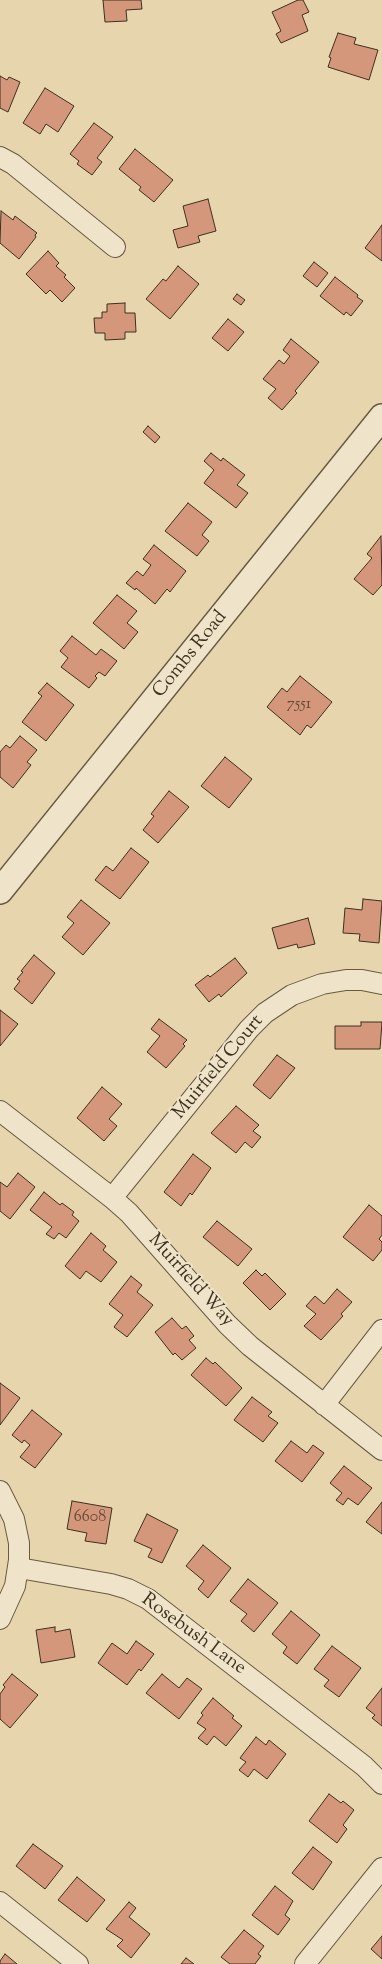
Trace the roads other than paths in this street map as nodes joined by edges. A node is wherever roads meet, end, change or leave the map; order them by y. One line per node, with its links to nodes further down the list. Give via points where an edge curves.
1 (0, 157): 2 (street)
2 (115, 247)
3 (382, 418): 4 (street, Combs Road)
4 (0, 891)
5 (382, 984): 7 (street, Muirfield Court, via 346,980 322,984 292,995 265,1013)
6 (0, 1110): 7 (street, Muirfield Way)
7 (112, 1198): 9 (street, Muirfield Way, via 152,1237 226,1324 268,1362)
8 (382, 1330): 9 (street)
9 (324, 1405): 10 (street, Muirfield Way)
10 (382, 1450)
11 (0, 1491): 12 (street, via 14,1519 19,1543)
12 (19, 1568): 13 (street, via 13,1593); 14 (street, Rosebush Lane, via 111,1584 148,1599 364,1766)
13 (0, 1619)
14 (382, 1784)
15 (382, 1868): 18 (street)
16 (0, 1902): 17 (street)
17 (78, 1964)
18 (305, 1964)

